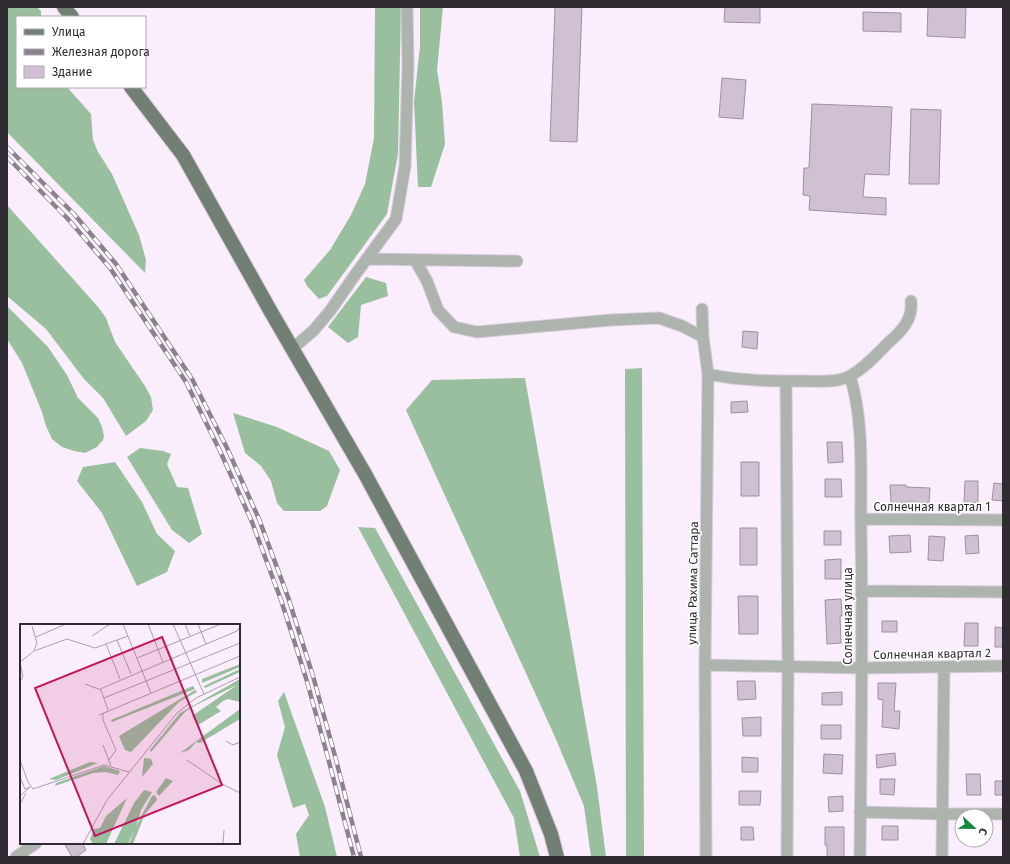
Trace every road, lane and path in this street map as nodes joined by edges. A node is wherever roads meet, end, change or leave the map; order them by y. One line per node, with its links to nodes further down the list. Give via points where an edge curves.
1 (64, 7): 3 (main road)
2 (407, 7): 5 (street, via 408,65 404,173 396,219)
3 (71, 16)
4 (132, 88): 11 (main road, via 183,155)
5 (367, 259): 6 (street); 11 (street, via 330,311 314,330)
6 (415, 260): 7 (street); 10 (street, via 427,281 438,310 454,327 477,332 659,318)
7 (517, 261)
8 (911, 301): 13 (street, via 909,319 902,330)
9 (702, 309): 10 (street, улица Рахима Саттара)
10 (703, 337): 12 (street, улица Рахима Саттара)
11 (292, 349): 29 (main road, via 365,474 526,771 551,834)
12 (708, 374): 14 (street); 19 (street, улица Рахима Саттара)
13 (850, 376): 14 (street, via 838,380); 15 (street, Солнечная улица, via 860,441)
14 (786, 381): 20 (street)
15 (861, 519): 16 (street, Солнечная квартал 1); 17 (street, Солнечная улица)
16 (1003, 520)
17 (862, 591): 18 (street); 23 (street, Солнечная улица)
18 (1003, 592)
19 (705, 665): 20 (street, Солнечная квартал 2); 30 (street, улица Рахима Саттара)
20 (788, 666): 23 (street, Солнечная квартал 2); 31 (street)
21 (1003, 666): 22 (street, Солнечная квартал 2)
22 (944, 667): 23 (street, Солнечная квартал 2); 25 (street)
23 (861, 668): 24 (street, Солнечная улица)
24 (860, 812): 25 (street); 32 (street, Солнечная улица)
25 (943, 814): 26 (street); 33 (street)
26 (1003, 814)
27 (35, 844): 28 (street)
28 (16, 857)
29 (557, 857)
30 (706, 857)
31 (787, 857)
32 (860, 857)
33 (942, 857)

